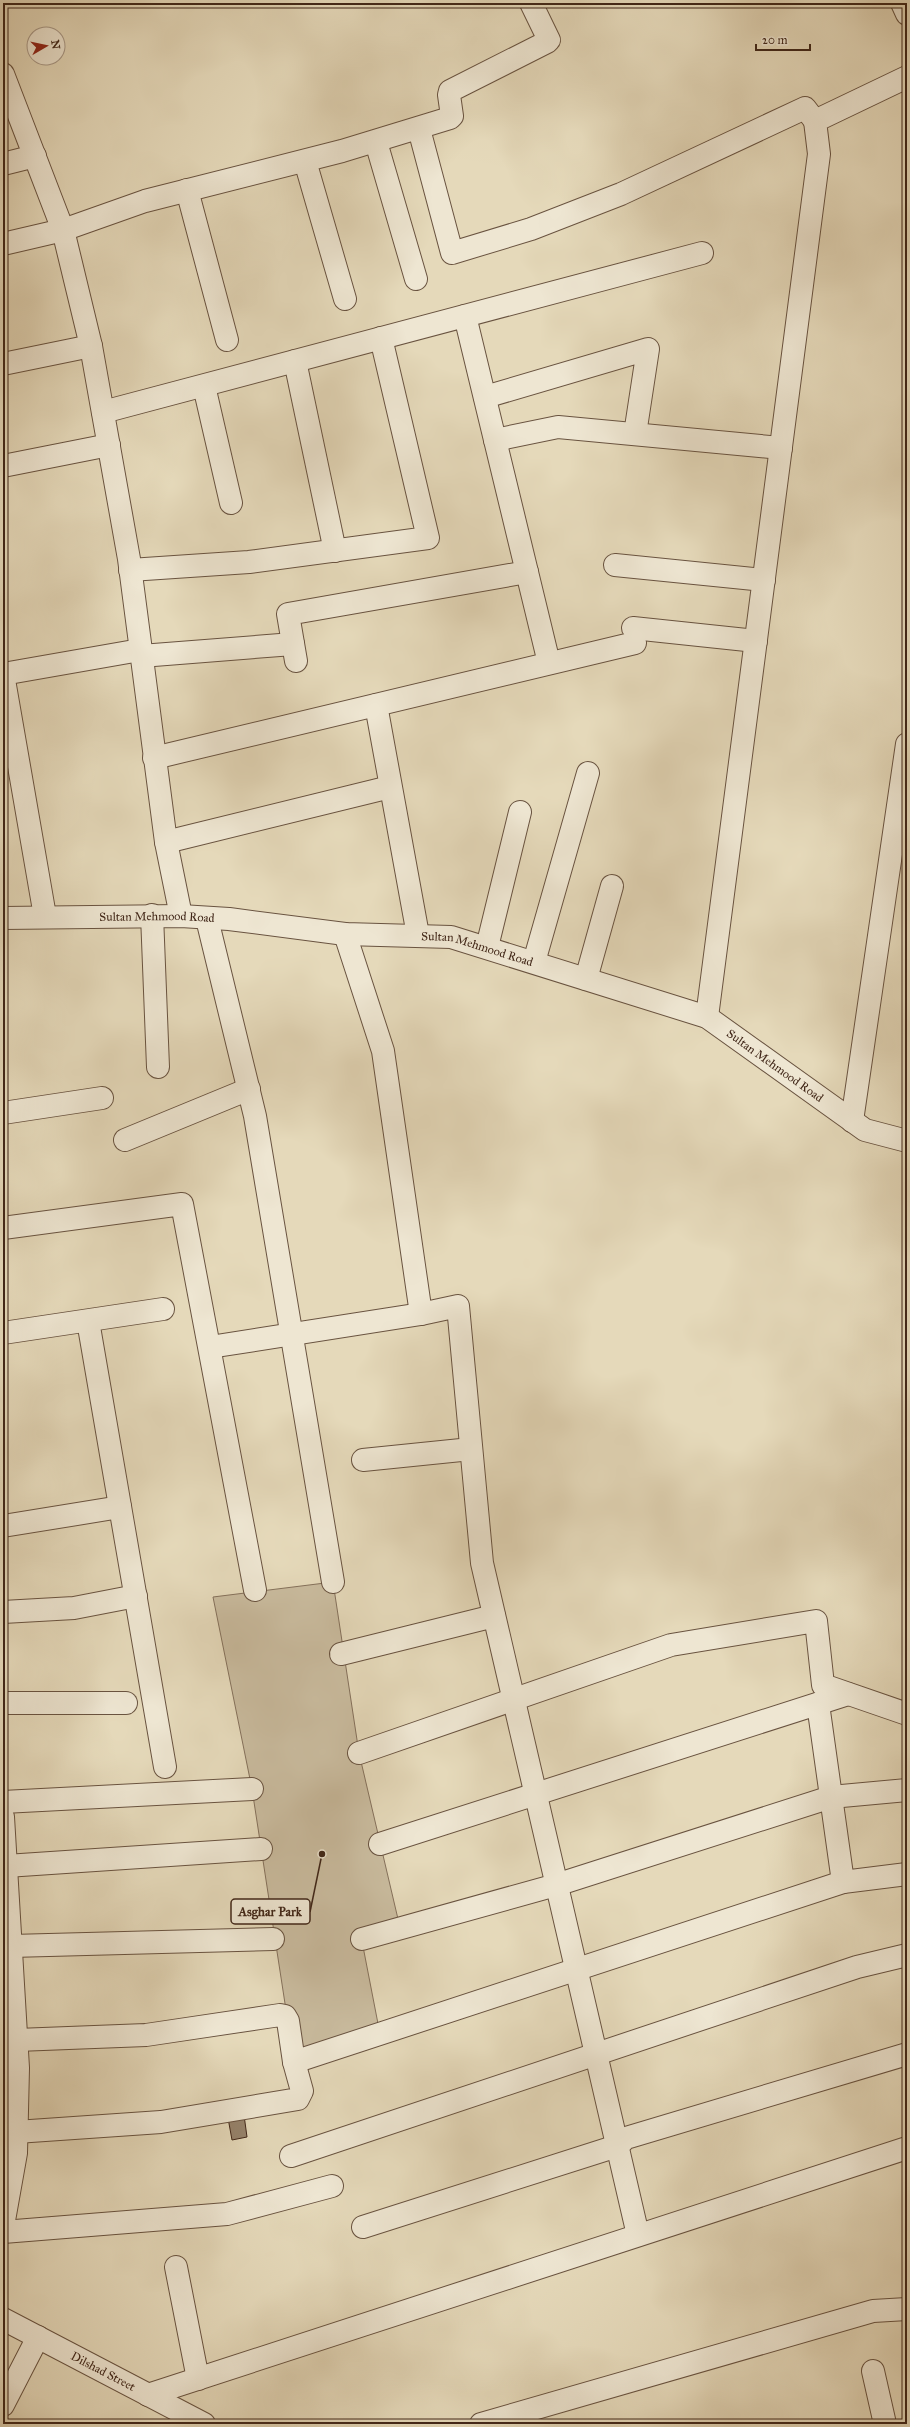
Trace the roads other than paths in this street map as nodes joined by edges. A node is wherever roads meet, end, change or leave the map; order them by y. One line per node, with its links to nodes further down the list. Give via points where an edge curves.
1 (531, 3): 7 (street, via 548,42 450,91 452,116)
2 (902, 3): 3 (street)
3 (907, 14)
4 (907, 77): 6 (street)
5 (4, 81): 9 (street)
6 (815, 121): 7 (street, via 805,108 621,194 531,229 452,253); 30 (street, via 819,154)
7 (419, 129): 8 (street)
8 (376, 142): 10 (street); 16 (street)
9 (35, 156): 11 (street); 13 (street)
10 (305, 160): 12 (street); 17 (street)
11 (3, 164)
12 (187, 190): 13 (street, via 145,201); 20 (street)
13 (63, 230): 14 (street); 21 (street)
14 (3, 244)
15 (702, 253): 18 (street)
16 (416, 279)
17 (345, 299)
18 (465, 316): 19 (street); 25 (street)
19 (381, 338): 22 (street); 33 (street, via 428,538)
20 (227, 340)
21 (91, 346): 23 (street); 26 (street)
22 (295, 361): 24 (street); 33 (street)
23 (3, 364)
24 (204, 386): 26 (street); 32 (street)
25 (485, 397): 27 (street, via 648,349); 28 (street)
26 (103, 412): 29 (street)
27 (635, 434): 28 (street, via 558,427); 30 (street)
28 (495, 440): 36 (street)
29 (109, 445): 31 (street); 35 (street)
30 (781, 448): 37 (street)
31 (3, 466)
32 (231, 503)
33 (335, 551): 35 (street, via 249,562)
34 (615, 565): 37 (street)
35 (130, 570): 39 (street)
36 (527, 572): 39 (street, via 288,614 295,653); 40 (street)
37 (764, 580): 38 (street)
38 (756, 641): 40 (street, via 634,635); 60 (street)
39 (141, 653): 41 (street); 44 (street)
40 (549, 663): 42 (street)
41 (3, 674): 51 (street)
42 (376, 705): 44 (street); 46 (street)
43 (907, 744): 65 (street)
44 (154, 758): 48 (street)
45 (588, 773): 58 (street)
46 (390, 787): 48 (street); 56 (street)
47 (520, 812): 57 (street)
48 (166, 842): 52 (street)
49 (612, 886): 59 (street)
50 (152, 915): 51 (street, Sultan Mehmood Road); 52 (street, Sultan Mehmood Road); 61 (street)
51 (45, 916): 53 (street, Sultan Mehmood Road)
52 (181, 916): 54 (street, Sultan Mehmood Road)
53 (3, 918)
54 (207, 919): 55 (street, Sultan Mehmood Road, via 229,919); 62 (street)
55 (345, 934): 56 (street, Sultan Mehmood Road); 70 (street, via 384,1051)
56 (418, 935): 57 (street, Sultan Mehmood Road, via 451,937)
57 (487, 947): 58 (street, Sultan Mehmood Road)
58 (534, 962): 59 (street, Sultan Mehmood Road)
59 (586, 979): 60 (street, Sultan Mehmood Road)
60 (707, 1017): 65 (street, Sultan Mehmood Road)
61 (158, 1067)
62 (249, 1089): 66 (street); 73 (street)
63 (102, 1098): 64 (street)
64 (3, 1113)
65 (852, 1121): 67 (street, Sultan Mehmood Road, via 864,1130)
66 (125, 1140)
67 (907, 1141)
68 (3, 1228): 74 (street, via 182,1204)
69 (163, 1309): 71 (street)
70 (421, 1314): 73 (street); 75 (street, via 458,1306)
71 (88, 1321): 72 (street); 77 (street)
72 (3, 1333)
73 (292, 1334): 74 (street); 79 (street)
74 (210, 1347): 80 (street)
75 (471, 1449): 76 (street); 83 (street, via 482,1563)
76 (363, 1460)
77 (120, 1507): 78 (street); 81 (street)
78 (3, 1526)
79 (333, 1582)
80 (255, 1590)
81 (136, 1596): 82 (street, via 74,1608); 92 (street)
82 (3, 1612)
83 (494, 1616): 84 (street); 86 (street)
84 (341, 1654)
85 (848, 1694): 86 (street, via 823,1686 816,1621 672,1645); 89 (street); 90 (street)
86 (514, 1700): 91 (street); 95 (street)
87 (3, 1703): 88 (street)
88 (126, 1703)
89 (818, 1704): 95 (street); 96 (street)
90 (906, 1709)
91 (359, 1753)
92 (166, 1767)
93 (252, 1789): 97 (street)
94 (907, 1790): 96 (street)
95 (536, 1795): 99 (street); 104 (street)
96 (831, 1797): 103 (street); 104 (street)
97 (3, 1802)
98 (3, 1817): 101 (street)
99 (380, 1844)
100 (261, 1849): 101 (street)
101 (6, 1866): 107 (street)
102 (907, 1874): 103 (street)
103 (843, 1882): 109 (street)
104 (556, 1885): 106 (street); 109 (street)
105 (273, 1939): 107 (street)
106 (362, 1939)
107 (11, 1946): 110 (street)
108 (907, 1955): 112 (street, via 856,1967)
109 (576, 1970): 112 (street); 113 (street)
110 (17, 2040): 113 (street, via 146,2035 280,2015 285,2016 288,2021); 114 (street)
111 (907, 2054): 115 (street, via 626,2138)
112 (596, 2056): 115 (street); 117 (street)
113 (294, 2062): 114 (street, via 302,2091 298,2099 161,2122)
114 (16, 2132): 118 (street)
115 (617, 2146): 121 (street); 123 (street)
116 (907, 2148): 123 (street)
117 (291, 2156)
118 (8, 2172): 120 (street)
119 (332, 2186): 122 (street, via 227,2214)
120 (3, 2226)
121 (363, 2227)
122 (3, 2232)
123 (638, 2235): 129 (street)
124 (176, 2267): 129 (street)
125 (907, 2309): 133 (street, via 873,2311)
126 (3, 2319): 127 (street, Dilshad Street)
127 (38, 2338): 130 (street, Dilshad Street); 131 (street)
128 (873, 2372): 134 (street)
129 (198, 2379): 130 (street)
130 (148, 2395): 132 (street, Dilshad Street)
131 (3, 2405)
132 (204, 2424)
133 (481, 2424)
134 (885, 2424)

